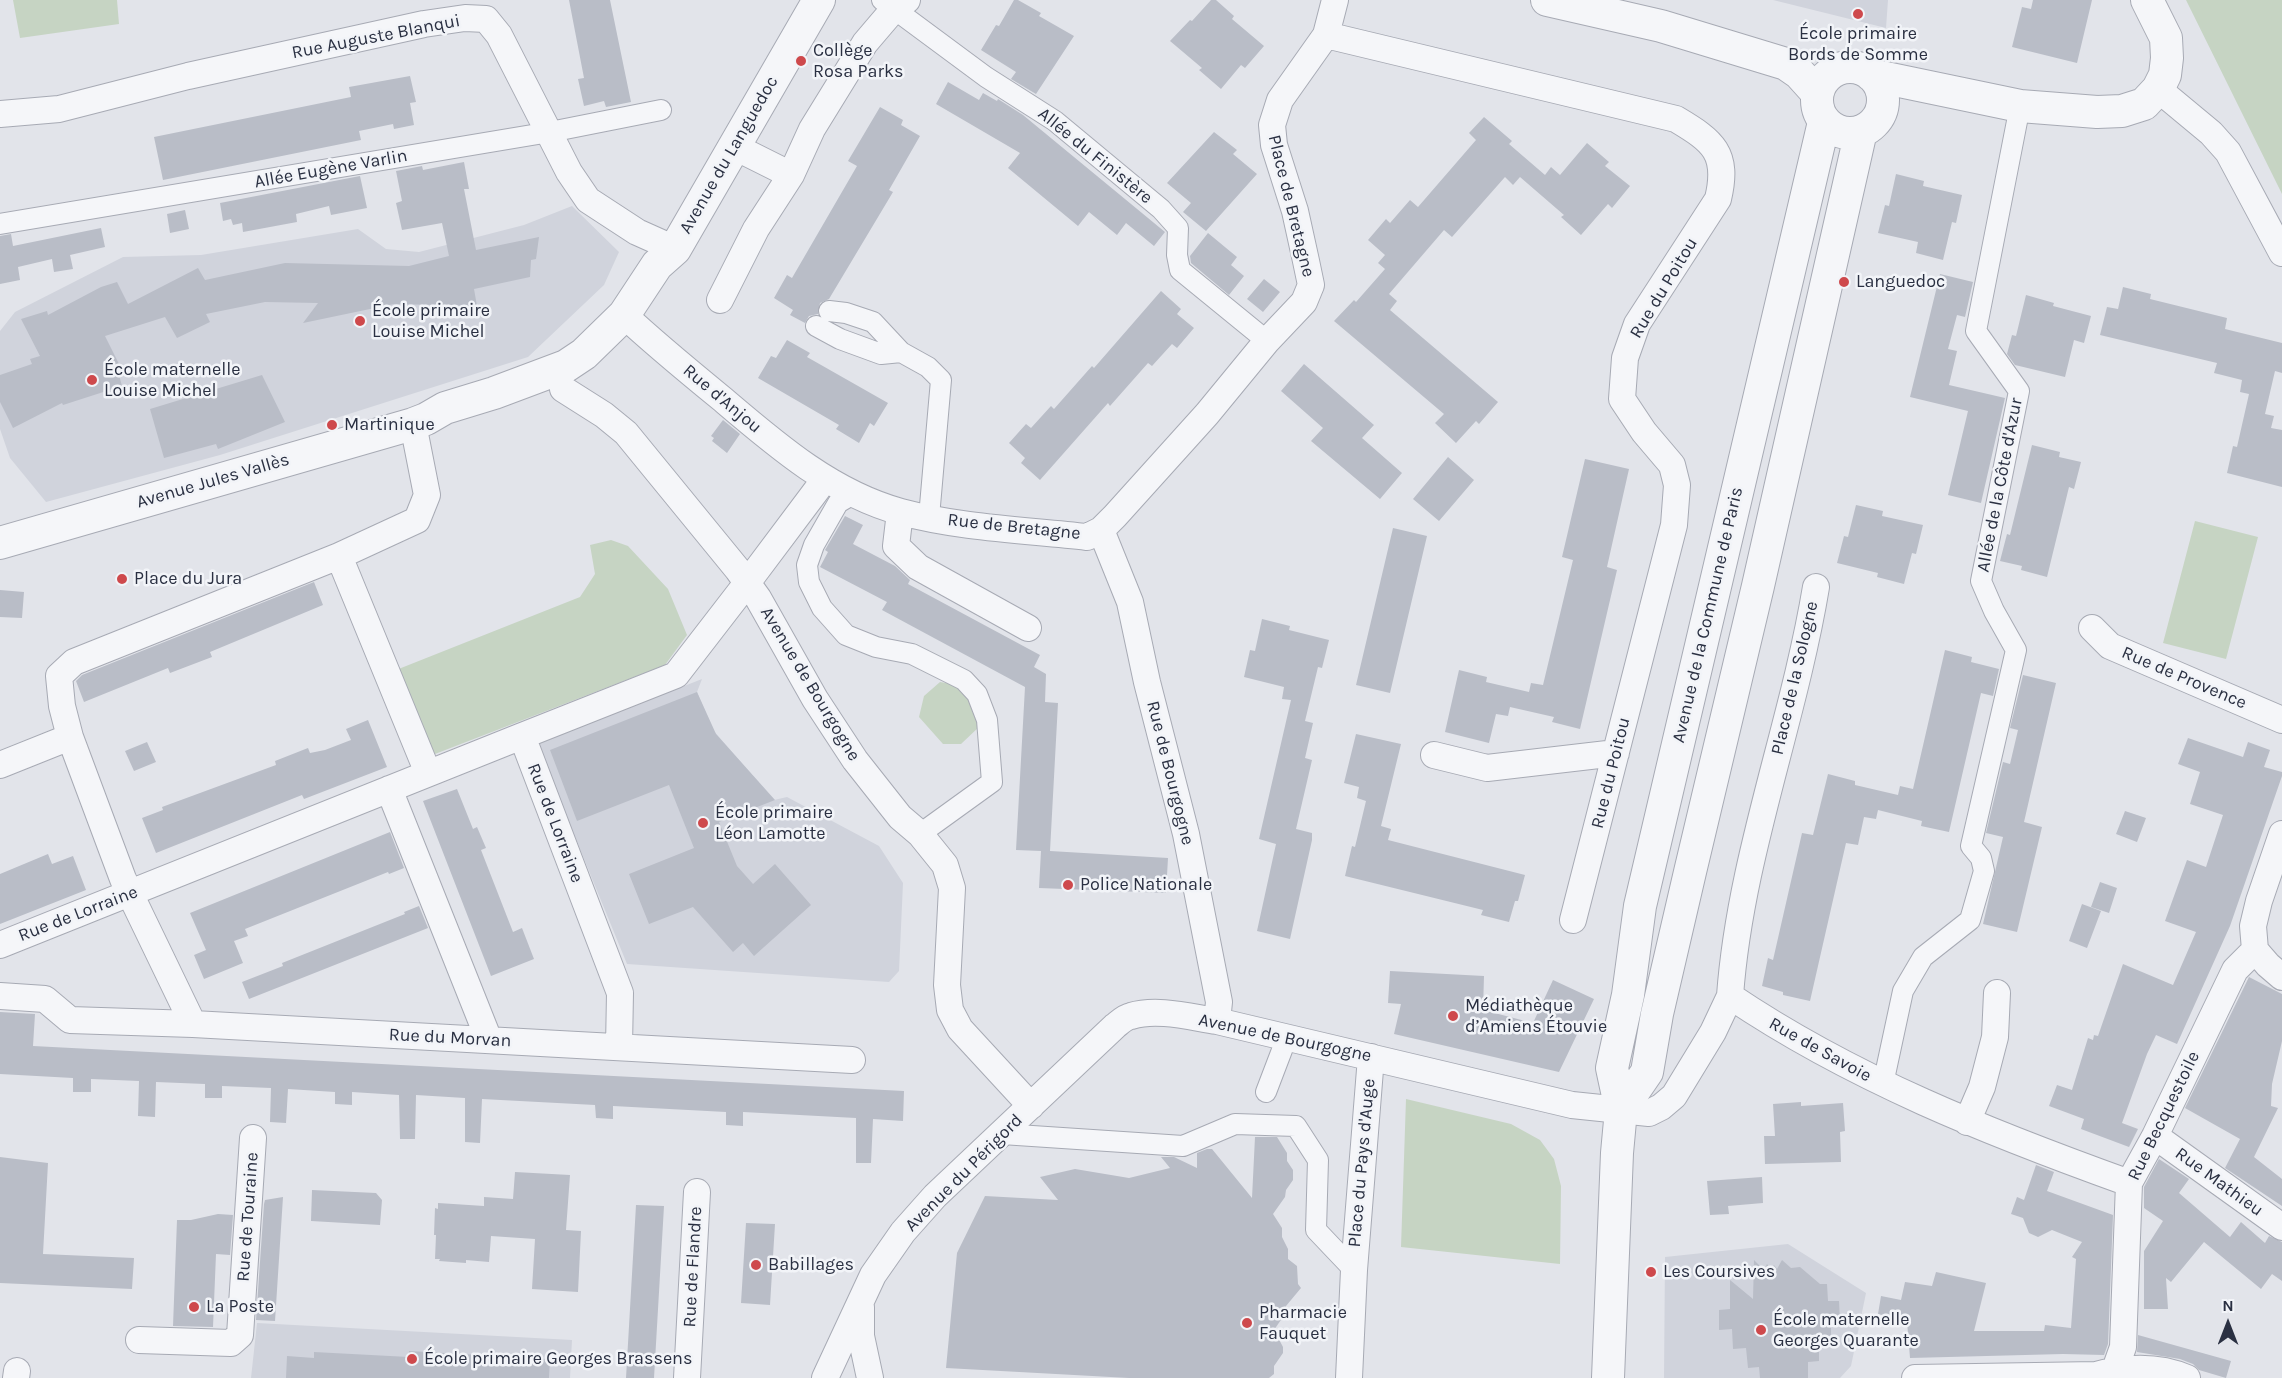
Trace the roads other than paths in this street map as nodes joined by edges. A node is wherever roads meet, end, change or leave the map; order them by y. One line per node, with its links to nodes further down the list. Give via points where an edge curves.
1 (819, 0): 17 (street, Avenue du Languedoc)
2 (1335, 0): 7 (street, Place de Bretagne)
3 (1547, 0): 6 (street)
4 (2147, 0): 10 (street, via 2166,38 2165,75)
5 (895, 3): 18 (street, via 865,43 812,129); 26 (street, Allée du Finistère, via 986,77 1055,121 1161,209 1178,228 1180,270)
6 (1661, 26): 8 (street, via 1689,24 1803,52); 12 (street, via 1786,64 1799,73)
7 (1326, 34): 26 (street, Place de Bretagne, via 1280,100 1272,125 1311,285 1304,302); 45 (street, Rue du Poitou, via 1676,119 1712,144 1720,159 1723,178 1718,199 1637,324 1624,358 1622,399 1672,465 1677,485 1674,525)
8 (1857, 71): 9 (street); 12 (street, via 1826,77); 15 (street, via 1878,82 1883,102)
9 (1939, 88): 11 (street); 15 (street)
10 (2158, 88): 11 (street, via 2144,104 2122,111); 21 (street, via 2228,152)
11 (2020, 106): 67 (street, Allée de la Côte d'Azur, via 1976,331 2019,391 1981,581 2016,650 1971,846 1981,858 1984,872 1970,920 1923,957 1903,991)
12 (1821, 107): 15 (street, via 1843,132); 70 (street, Avenue de la Commune de Paris, via 1640,906)
13 (661, 110): 16 (street, Allée Eugène Varlin)
14 (0, 114): 16 (street, Rue Auguste Blanqui, via 59,109 188,76 465,18 486,20 499,34)
15 (1868, 126): 70 (street, Avenue de la Commune de Paris, via 1682,907 1647,1072)
16 (550, 132): 19 (street, Allée Eugène Varlin); 20 (street, Rue Auguste Blanqui, via 588,200 637,232)
17 (733, 146): 18 (street); 20 (street, Avenue du Languedoc)
18 (791, 175): 22 (street, via 756,229)
19 (0, 224)
20 (675, 249): 24 (street, Avenue du Languedoc, via 657,265)
21 (2282, 253)
22 (720, 300)
23 (829, 310): 27 (street, via 873,322)
24 (630, 321): 28 (street, Avenue du Languedoc); 31 (street, Rue d'Anjou, via 782,449)
25 (816, 326): 27 (street, via 881,354)
26 (1268, 341): 35 (street, Rue de Bretagne)
27 (901, 352): 34 (street, via 928,367 941,380)
28 (590, 361): 29 (street, Avenue Jules Vallès); 30 (street, Avenue Jules Vallès, via 445,408)
29 (563, 389): 30 (street, Avenue Jules Vallès, via 456,420); 38 (street, Avenue de Bourgogne, via 626,433)
30 (420, 422): 36 (street, Avenue Jules Vallès); 37 (street, via 428,495 417,520)
31 (825, 478): 32 (street, Rue de Bretagne); 38 (street)
32 (855, 493): 33 (street, Rue de Bretagne); 50 (street, via 838,503 807,565 809,582 822,608 846,635 876,647 912,654 964,680 977,694 987,720 992,782)
33 (900, 512): 34 (street, Rue de Bretagne); 40 (street, via 896,546 918,567)
34 (929, 517): 35 (street, Rue de Bretagne, via 1087,537)
35 (1101, 530): 60 (street, Rue de Bourgogne, via 1130,602 1146,682 1186,834 1219,1002)
36 (0, 543)
37 (339, 556): 44 (street, via 74,662 59,676); 48 (street)
38 (747, 584): 43 (street, via 676,675); 50 (street, Avenue de Bourgogne, via 855,760 900,817)
39 (1816, 587): 59 (street, Place de la Sologne, via 1746,877)
40 (1028, 628)
41 (2092, 628): 42 (street, Rue de Provence, via 2110,646)
42 (2282, 720)
43 (522, 736): 48 (street, Rue de Lorraine); 64 (street, Rue de Lorraine, via 620,993)
44 (70, 737): 47 (street); 52 (street)
45 (1616, 753): 46 (street, via 1487,768); 53 (street, Rue du Poitou)
46 (1434, 755)
47 (0, 765)
48 (428, 773): 49 (street, Rue de Lorraine)
49 (389, 789): 52 (street, Rue de Lorraine); 63 (street)
50 (920, 834): 69 (street, Avenue de Bourgogne, via 945,866 952,888 947,986 950,1010 960,1029)
51 (2282, 834): 55 (street, via 2253,926)
52 (130, 893): 54 (street, Rue de Lorraine); 61 (street)
53 (1573, 920)
54 (0, 945)
55 (2255, 950): 56 (street); 73 (street, Rue Becquestoile, via 2235,970)
56 (2282, 977)
57 (1996, 993): 71 (street, via 1995,1037 1982,1087)
58 (0, 996): 61 (street, Rue du Morvan, via 45,999 70,1020)
59 (1730, 996): 67 (street, Rue de Savoie, via 1825,1055); 70 (street, Avenue de Bourgogne, via 1674,1096 1649,1113)
60 (1217, 1021): 62 (street, Avenue de Bourgogne); 69 (street, Avenue de Bourgogne, via 1162,1014 1128,1016)
61 (193, 1024): 63 (street, Rue du Morvan)
62 (1287, 1037): 65 (street, Avenue de Bourgogne); 68 (street)
63 (489, 1040): 64 (street, Rue du Morvan)
64 (619, 1047): 66 (street, Rue du Morvan)
65 (1371, 1057): 70 (street, Avenue de Bourgogne, via 1562,1102); 78 (street, Place du Pays d'Auge)
66 (852, 1060)
67 (1883, 1084): 71 (street, Rue de Savoie)
68 (1266, 1092)
69 (1031, 1106): 72 (street, Avenue du Périgord)
70 (1608, 1108): 86 (street, Avenue de la Commune de Paris, via 1617,1153)
71 (1967, 1122): 75 (street, Rue de Savoie)
72 (1002, 1134): 78 (street, Place du Pays d'Auge, via 1183,1146 1235,1124 1296,1126 1318,1160 1316,1230); 79 (street, Avenue du Périgord, via 935,1196 903,1232 873,1275)
73 (2156, 1137): 75 (street, Rue Becquestoile); 77 (street, Rue Mathieu)
74 (253, 1138): 80 (street, Rue de Touraine, via 240,1335 231,1343)
75 (2129, 1183): 81 (street, Rue Becquestoile, via 2123,1347)
76 (697, 1192): 82 (street, Rue de Flandre)
77 (2282, 1227)
78 (1354, 1270): 85 (street, Place du Pays d'Auge)
79 (861, 1302): 83 (street, Avenue du Périgord); 84 (street, Avenue du Périgord, via 861,1336)
80 (139, 1340)
81 (2114, 1374): 87 (street); 88 (street, via 2143,1368)
82 (687, 1378)
83 (825, 1378)
84 (870, 1378)
85 (1349, 1378)
86 (1608, 1378)
87 (1915, 1378)
88 (2187, 1378)

